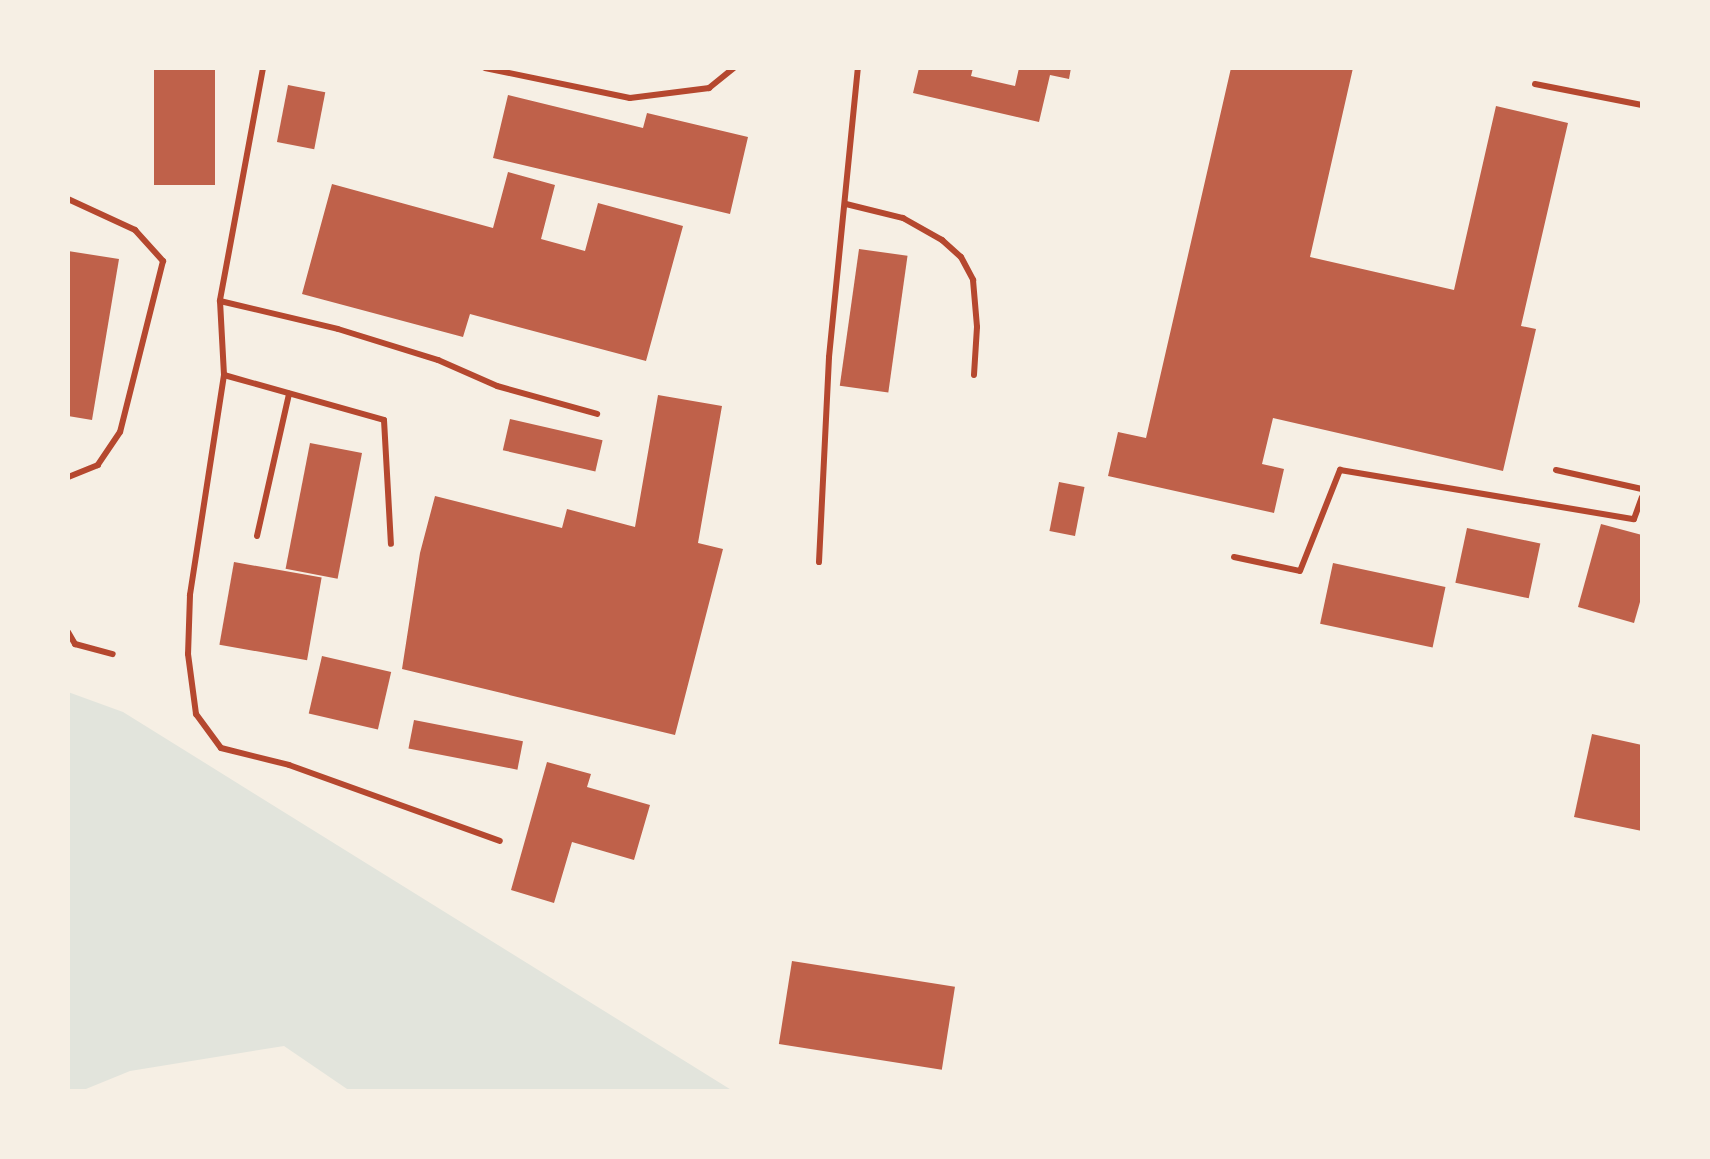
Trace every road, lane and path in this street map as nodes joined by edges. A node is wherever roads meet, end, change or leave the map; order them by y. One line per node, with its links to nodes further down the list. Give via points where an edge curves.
1 (263, 68): 9 (lane)
2 (485, 68): 3 (lane, via 630,98 709,88)
3 (734, 68)
4 (858, 68): 8 (lane)
5 (1535, 84): 6 (lane)
6 (1642, 105)
7 (68, 199): 15 (lane, via 135,230 163,261 120,432 98,465)
8 (846, 204): 11 (lane, via 903,218 961,257 973,280); 21 (lane, via 829,357)
9 (220, 301): 10 (lane); 13 (lane, via 338,329 438,360 497,386)
10 (224, 375): 12 (lane); 24 (lane, via 190,595 188,654 196,714 221,748 289,765)
11 (974, 375)
12 (289, 394): 18 (lane); 19 (lane, via 384,420)
13 (597, 414)
14 (1556, 470): 16 (lane)
15 (68, 477)
16 (1642, 489)
17 (1642, 497): 20 (lane, via 1634,519 1340,470 1300,571)
18 (257, 536)
19 (391, 544)
20 (1234, 557)
21 (819, 562)
22 (68, 632): 23 (lane, via 75,644)
23 (113, 654)
24 (500, 841)

